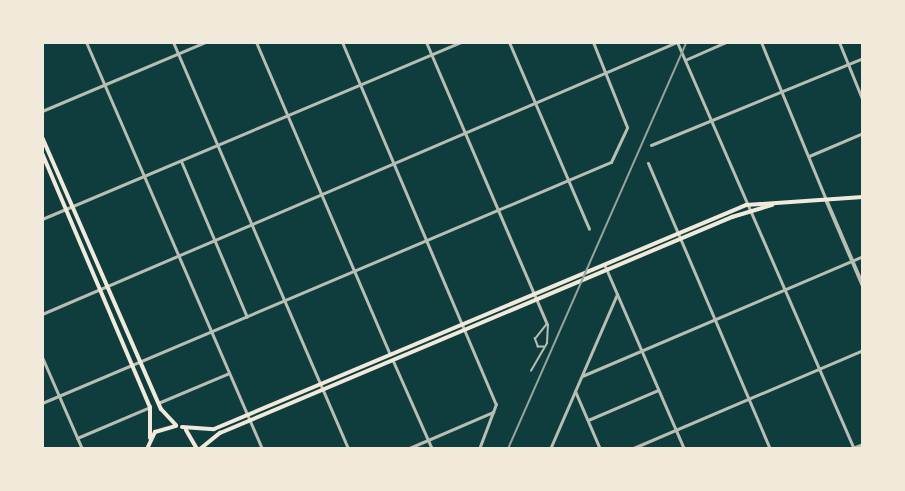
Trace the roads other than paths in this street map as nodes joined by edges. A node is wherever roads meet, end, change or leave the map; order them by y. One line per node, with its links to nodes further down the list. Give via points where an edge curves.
1 (86, 42): 20 (street)
2 (173, 42): 14 (street)
3 (205, 42): 14 (street)
4 (256, 42): 26 (street)
5 (342, 42): 21 (street)
6 (426, 42): 15 (street)
7 (461, 42): 15 (street)
8 (509, 42): 24 (street)
9 (593, 42): 19 (street)
10 (677, 42): 17 (street); 19 (street)
11 (726, 42): 17 (street)
12 (761, 42): 22 (street)
13 (839, 42): 18 (street)
14 (178, 54): 20 (street); 31 (street)
15 (432, 54): 21 (street); 28 (street)
16 (863, 58): 18 (street)
17 (685, 60): 27 (street)
18 (848, 64): 22 (street); 23 (street)
19 (606, 72): 24 (street); 39 (street, via 627,129 614,161)
20 (105, 84): 25 (street); 38 (street)
21 (360, 85): 26 (street); 36 (street)
22 (782, 92): 27 (street); 34 (street)
23 (863, 101)
24 (535, 103): 28 (street); 39 (street)
25 (42, 111)
26 (288, 115): 31 (street); 40 (street)
27 (711, 121): 32 (street); 43 (street)
28 (465, 133): 36 (street); 47 (street)
29 (863, 133): 34 (street)
30 (42, 136): 45 (main road)
31 (217, 145): 35 (street); 50 (street)
32 (651, 145)
33 (42, 153): 46 (main road)
34 (809, 156): 42 (street)
35 (181, 161): 38 (street); 54 (street)
36 (394, 163): 40 (street); 55 (street)
37 (648, 163): 52 (street)
38 (144, 176): 45 (street); 56 (street)
39 (569, 181): 47 (street); 51 (street)
40 (322, 194): 50 (street); 61 (street)
41 (863, 197): 42 (main road)
42 (827, 202): 44 (main road); 58 (street)
43 (746, 205): 44 (main road); 48 (street); 52 (main road)
44 (773, 205): 48 (main road)
45 (72, 207): 46 (street); 62 (main road)
46 (66, 209): 49 (street); 64 (main road)
47 (498, 211): 55 (street); 66 (street)
48 (749, 211): 53 (main road); 65 (street)
49 (42, 219)
50 (252, 224): 54 (street); 69 (street)
51 (589, 228)
52 (678, 233): 53 (street); 59 (main road)
53 (680, 239): 60 (main road); 72 (street)
54 (215, 240): 56 (street); 71 (street)
55 (427, 241): 61 (street); 73 (street)
56 (179, 256): 62 (street); 76 (street)
57 (863, 256): 58 (street)
58 (852, 260): 63 (street); 65 (street)
59 (604, 264): 60 (street); 66 (main road)
60 (606, 270): 67 (street); 68 (main road)
61 (355, 272): 69 (street); 80 (street)
62 (107, 286): 64 (street); 83 (main road)
63 (863, 286)
64 (100, 289): 70 (street); 84 (main road)
65 (784, 290): 72 (street); 85 (street)
66 (534, 294): 68 (street); 73 (main road)
67 (617, 294): 78 (street); 88 (street)
68 (536, 300): 74 (street); 75 (main road)
69 (284, 301): 71 (street); 89 (street)
70 (42, 314)
71 (247, 317): 76 (street)
72 (715, 319): 78 (street); 94 (street)
73 (463, 324): 75 (street); 80 (main road)
74 (547, 324): 77 (lane); 77 (lane, via 535,339 538,347)
75 (466, 329): 82 (main road); 98 (street)
76 (212, 332): 83 (street); 87 (street)
77 (545, 346): 86 (lane)
78 (641, 350): 88 (street); 91 (street)
79 (863, 351): 85 (street)
80 (390, 354): 82 (street); 89 (main road)
81 (42, 357): 93 (street)
82 (393, 360): 90 (main road); 107 (street)
83 (140, 361): 84 (street); 96 (main road)
84 (132, 365): 93 (street); 97 (main road)
85 (819, 369): 94 (street); 122 (street)
86 (531, 370)
87 (230, 373): 96 (street); 99 (street)
88 (582, 376): 92 (street)
89 (320, 384): 90 (street); 99 (main road)
90 (323, 390): 100 (main road); 113 (street)
91 (658, 390): 101 (street); 104 (street)
92 (575, 391): 101 (street); 117 (street)
93 (58, 396): 95 (street); 105 (street)
94 (748, 399): 104 (street); 121 (street)
95 (42, 403)
96 (158, 404): 102 (main road)
97 (150, 407): 105 (street); 106 (main road)
98 (495, 412): 107 (street); 116 (street)
99 (247, 415): 100 (street); 103 (main road, via 202,432)
100 (250, 420): 111 (main road, via 211,438); 112 (street)
101 (588, 420): 118 (street)
102 (176, 425): 103 (main road); 106 (main road, via 161,428)
103 (182, 427): 111 (main road)
104 (676, 430): 119 (street); 120 (street)
105 (77, 438): 109 (street)
106 (150, 438): 110 (main road)
107 (428, 440): 114 (street); 115 (street)
108 (863, 444): 122 (street)
109 (81, 449)
110 (147, 449)
111 (198, 449)
112 (262, 449)
113 (348, 449)
114 (407, 449)
115 (432, 449)
116 (479, 449)
117 (550, 449)
118 (600, 449)
119 (631, 449)
120 (684, 449)
121 (770, 449)
122 (852, 449)

